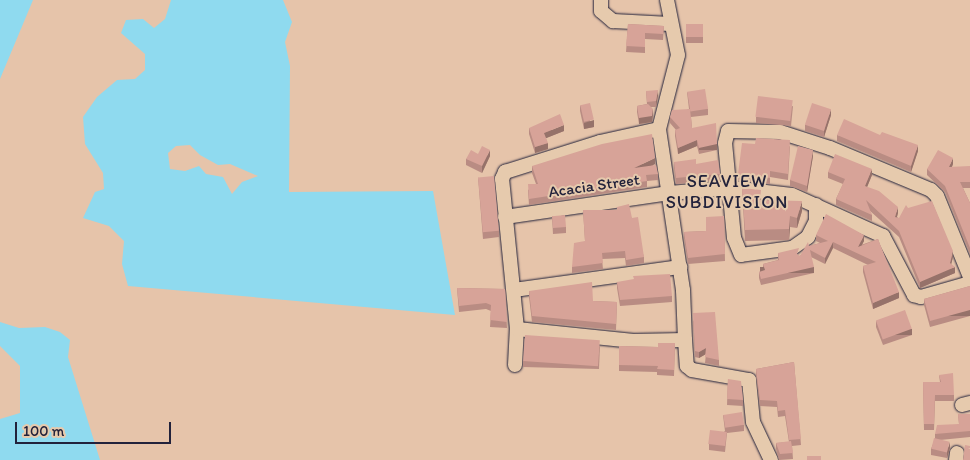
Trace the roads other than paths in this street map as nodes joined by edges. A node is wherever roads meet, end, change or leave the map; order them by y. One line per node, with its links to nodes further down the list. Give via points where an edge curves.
1 (601, 0): 3 (street, via 601,11 613,21)
2 (667, 0): 3 (street)
3 (670, 24): 4 (street, via 678,55)
4 (659, 129): 6 (street); 8 (street, via 600,142 505,172 502,179)
5 (731, 188): 6 (street, Acacia Street); 7 (street, Acacia Street, via 792,195); 7 (street, via 734,238 741,255 792,248 808,237 816,221); 10 (street, via 725,143 728,131 780,132 830,148 931,190 937,196)
6 (669, 193): 8 (street, Acacia Street); 9 (street)
7 (816, 205): 11 (street, Acacia Street, via 883,236 914,295 922,296)
8 (505, 217): 12 (street)
9 (680, 267): 12 (street); 14 (street)
10 (970, 277)
11 (970, 283)
12 (514, 290): 13 (street)
13 (517, 329): 14 (street, via 633,341); 15 (street)
14 (685, 340): 16 (street, via 687,366 692,370 749,380 753,422)
15 (515, 365)
16 (771, 460)

